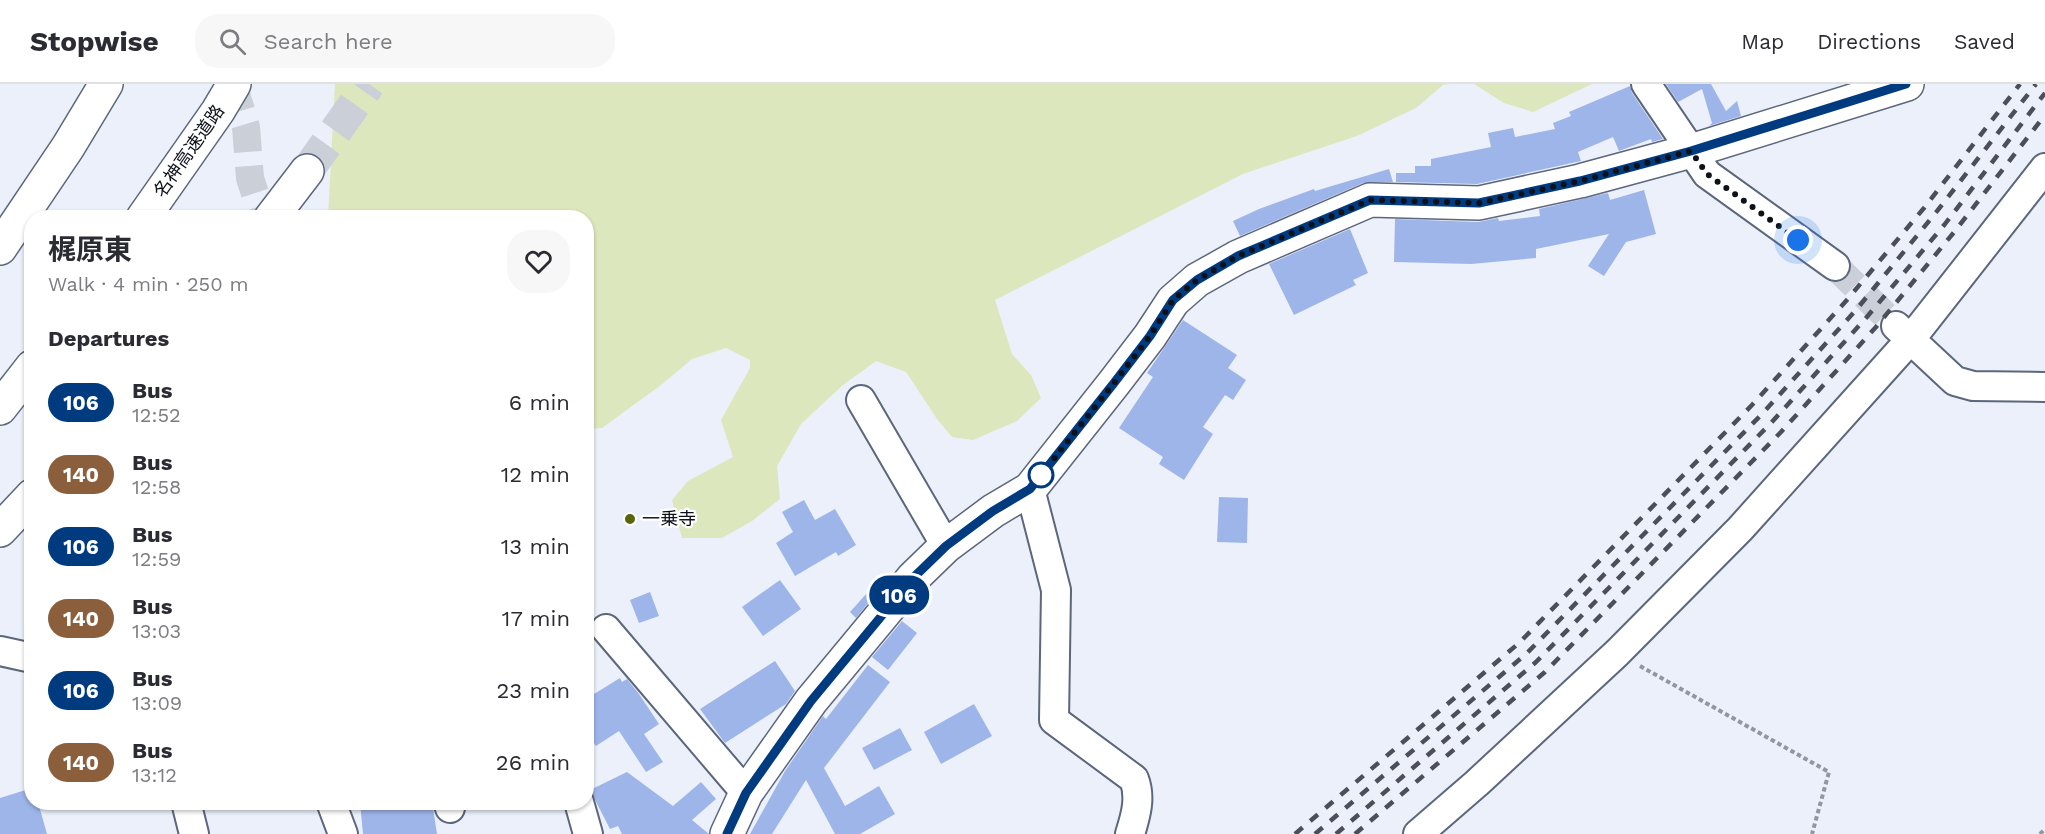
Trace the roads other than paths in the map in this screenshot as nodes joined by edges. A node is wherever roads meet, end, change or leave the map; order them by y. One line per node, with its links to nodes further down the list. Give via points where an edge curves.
1 (106, 84): 8 (main road)
2 (234, 84): 9 (main road, 名神高速道路)
3 (1646, 84): 5 (street)
4 (1906, 84): 5 (main road)
5 (1691, 151): 13 (street, via 1707,174); 19 (main road, via 1479,203 1370,200 1238,256 1197,280 1173,300 1150,336)
6 (2045, 168): 14 (street)
7 (307, 171): 10 (main road)
8 (26, 210)
9 (149, 210)
10 (277, 210)
11 (24, 213): 12 (main road)
12 (0, 248)
13 (1835, 266)
14 (1903, 333): 16 (street, via 1965,385); 35 (street, via 1740,529 1617,653)
15 (24, 377): 18 (main road)
16 (2045, 387)
17 (861, 400): 22 (street)
18 (0, 408)
19 (1030, 489): 22 (main road); 34 (street, via 1056,590 1054,720 1134,779 1138,791)
20 (24, 504): 21 (main road)
21 (0, 530)
22 (946, 546): 26 (main road, via 913,578 811,701)
23 (606, 629): 26 (street)
24 (0, 651): 25 (street)
25 (24, 656)
26 (746, 793): 33 (main road)
27 (188, 810): 30 (street)
28 (334, 810): 31 (street)
29 (581, 810): 32 (street)
30 (194, 834)
31 (343, 834)
32 (588, 834)
33 (727, 834)
34 (1130, 834)
35 (1418, 834)

